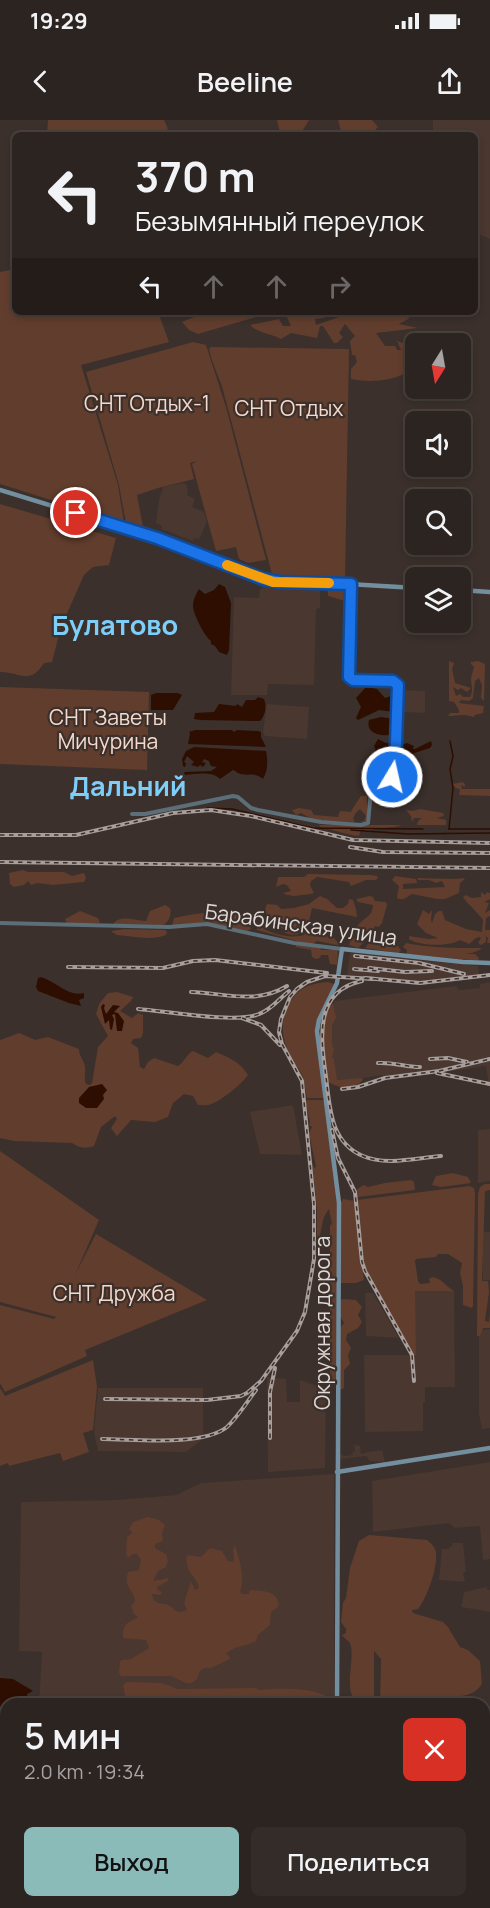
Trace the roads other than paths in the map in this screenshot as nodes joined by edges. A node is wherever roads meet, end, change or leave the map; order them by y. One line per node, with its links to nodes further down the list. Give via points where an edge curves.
1 (0, 490): 2 (main road, via 157,538 263,579)
2 (350, 584): 3 (main road); 6 (street, via 349,677 396,682 399,689 395,772 392,777 372,780 368,821 364,825 321,822 251,808 233,796)
3 (405, 587)
4 (471, 591): 5 (main road)
5 (490, 592)
6 (132, 814)
7 (0, 923): 8 (street, Барабинская улица, via 169,927 207,924)
8 (342, 949): 9 (main road, Барабинская улица); 11 (main road, Окружная дорога, via 337,983 317,1031 339,1203)
9 (490, 963)
10 (490, 1448): 11 (main road)
11 (338, 1472): 12 (main road, Окружная дорога)
12 (337, 1698)

